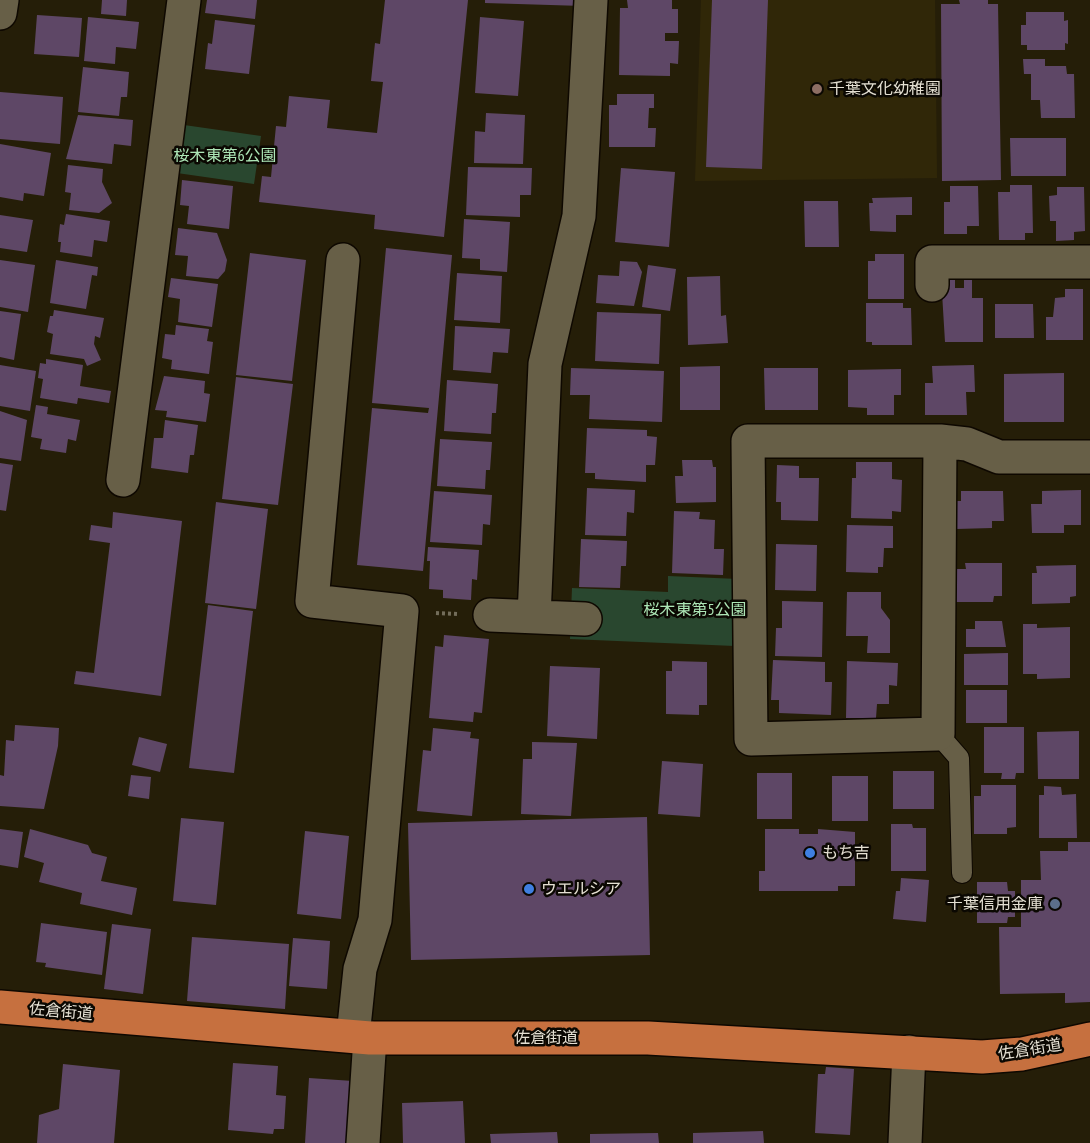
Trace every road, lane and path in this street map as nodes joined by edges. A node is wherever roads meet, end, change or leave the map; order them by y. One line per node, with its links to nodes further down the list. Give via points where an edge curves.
1 (2, 0): 4 (street)
2 (184, 0): 10 (street)
3 (591, 0): 13 (street, via 579,216 545,364)
4 (0, 13)
5 (343, 260): 11 (street, via 312,601)
6 (932, 261): 7 (street)
7 (1090, 262)
8 (940, 441): 9 (street, via 967,444 999,457); 15 (street); 15 (street, via 748,441 751,739)
9 (1090, 457)
10 (123, 480)
11 (402, 611): 12 (path); 18 (street, via 375,920 360,969)
12 (490, 615): 13 (street)
13 (534, 617): 14 (street)
14 (585, 619)
15 (938, 734): 16 (lane, via 959,758)
16 (962, 873)
17 (0, 1007): 18 (highway, 佐倉街道)
18 (362, 1037): 20 (highway, 佐倉街道, via 648,1038); 21 (street)
19 (1090, 1039): 20 (highway, 佐倉街道, via 1022,1054 982,1057)
20 (909, 1052): 22 (street)
21 (363, 1143)
22 (905, 1143)

